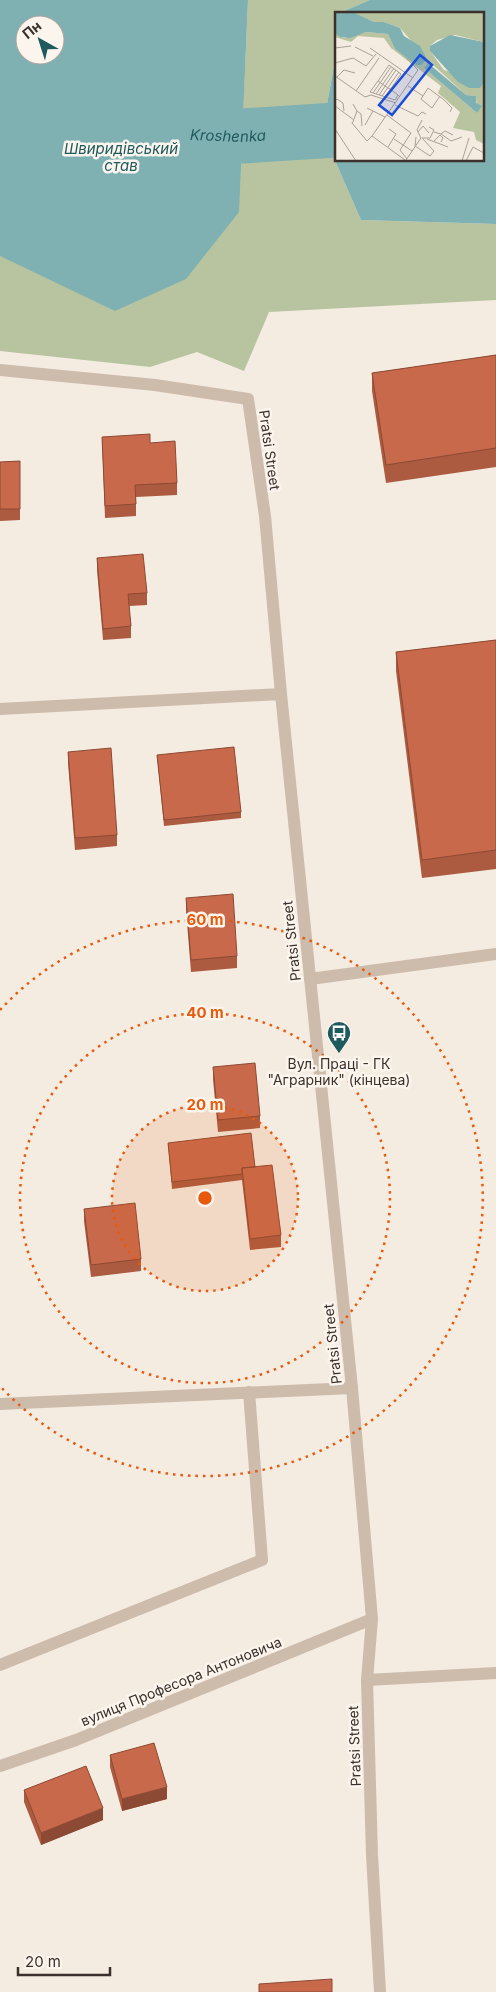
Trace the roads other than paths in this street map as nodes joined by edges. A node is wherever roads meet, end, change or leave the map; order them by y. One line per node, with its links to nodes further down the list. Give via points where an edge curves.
1 (0, 370): 2 (street, Pratsi Street, via 156,385 248,399 265,516)
2 (281, 694): 3 (street); 5 (street, Pratsi Street)
3 (0, 710)
4 (496, 954): 5 (street)
5 (310, 979): 6 (street, Pratsi Street)
6 (352, 1388): 7 (street); 9 (street, Pratsi Street)
7 (249, 1392): 8 (street); 10 (street, via 262,1560)
8 (0, 1404)
9 (372, 1620): 12 (street, Pratsi Street); 13 (street, вулиця Професора Антоновича, via 76,1740)
10 (0, 1665)
11 (496, 1673): 12 (street)
12 (367, 1680): 14 (street, Pratsi Street)
13 (0, 1766)
14 (380, 1992)

